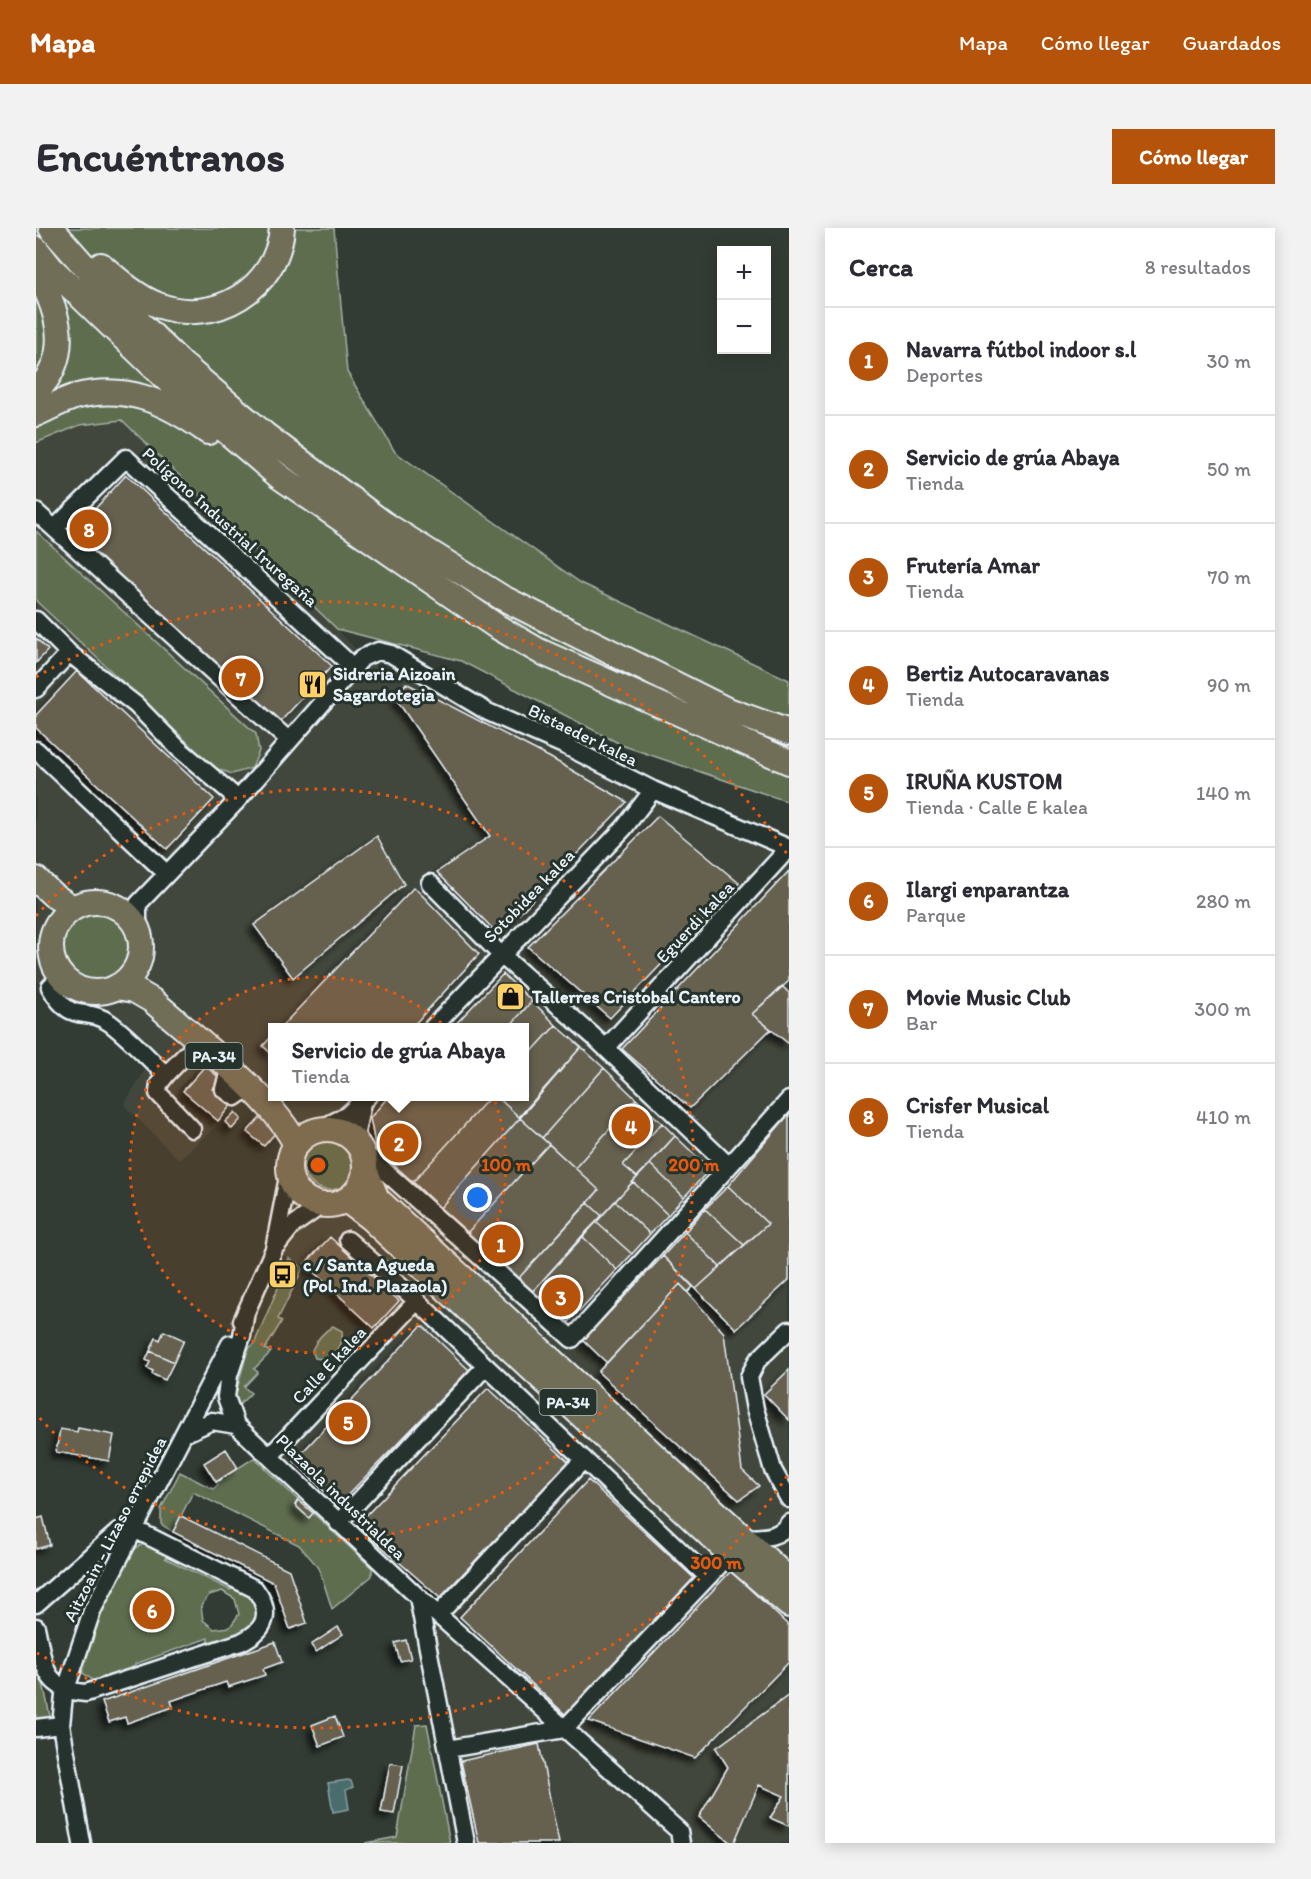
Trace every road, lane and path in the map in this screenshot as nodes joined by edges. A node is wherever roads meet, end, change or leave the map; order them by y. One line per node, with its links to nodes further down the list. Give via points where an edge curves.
1 (51, 228): 15 (highway, via 103,287 183,365 264,434 383,523 501,597 725,710)
2 (64, 228): 3 (highway, via 87,254 125,285 156,304 183,312 206,311 253,289 270,270 281,244)
3 (282, 228)
4 (36, 249): 11 (highway, via 179,391 280,477)
5 (36, 270): 6 (highway, via 51,298 59,329 58,355 48,380)
6 (36, 392)
7 (36, 414): 11 (highway, via 72,398 102,392 129,392 163,404 193,421 294,501 411,583)
8 (36, 512): 9 (street)
9 (55, 528): 13 (street, Polígono Industrial Iruregaña, via 126,458); 16 (street)
10 (36, 620): 12 (street)
11 (496, 626): 18 (highway, via 539,651)
12 (69, 653): 14 (street); 20 (street, via 135,705 231,793)
13 (354, 668): 16 (street); 19 (street, Bistaeder kalea, via 365,654 392,654 488,712)
14 (36, 689)
15 (789, 732)
16 (288, 740): 20 (street)
17 (36, 750): 22 (street)
18 (789, 762)
19 (653, 790): 21 (street, Bistaeder kalea); 29 (street, Sotobidea kalea, via 624,828)
20 (236, 803): 22 (street)
21 (789, 848): 34 (street, Eguerdi kalea)
22 (166, 873): 28 (street, via 138,904)
23 (36, 879): 26 (highway)
24 (430, 884): 29 (street)
25 (36, 902): 27 (highway, via 44,909)
26 (73, 908): 27 (highway, via 60,919); 28 (highway, PA-34, via 92,902 111,905 127,915)
27 (52, 934): 30 (highway, via 51,951)
28 (139, 943): 31 (highway, via 132,973); 36 (highway, PA-34, via 153,981)
29 (500, 954): 32 (street, Sotobidea kalea); 34 (street)
30 (61, 976): 31 (highway, PA-34, via 87,991); 35 (street, via 50,987 64,1005 77,1015 100,1017 111,1024)
31 (116, 987): 33 (highway, PA-34, via 145,995)
32 (437, 1023)
33 (198, 1042): 35 (street); 36 (highway, PA-34)
34 (606, 1048): 46 (street)
35 (166, 1074): 42 (street, via 158,1094)
36 (263, 1092)
37 (789, 1100): 46 (street)
38 (269, 1101): 44 (highway, PA-34)
39 (283, 1101): 43 (highway)
40 (364, 1101): 43 (street, via 346,1116)
41 (365, 1101): 45 (street, via 357,1132)
42 (192, 1129)
43 (320, 1129): 44 (highway); 45 (highway, via 339,1131)
44 (296, 1144): 47 (highway)
45 (361, 1155): 46 (street, via 572,1339); 48 (highway, via 359,1187); 65 (highway, PA-34, via 377,1199)
46 (728, 1165)
47 (289, 1172): 49 (highway, via 296,1189 307,1200); 51 (street)
48 (346, 1200): 49 (highway); 65 (highway, PA-34)
49 (322, 1205): 51 (street, via 292,1227)
50 (348, 1240): 52 (street)
51 (274, 1248): 53 (street, Aitzoain - Lizaso errepidea)
52 (417, 1301): 55 (street); 59 (street, Calle E kalea)
53 (246, 1311): 56 (street, Aitzoain - Lizaso errepidea); 57 (street, via 227,1387)
54 (789, 1330): 61 (street, via 757,1361 749,1377 773,1470)
55 (486, 1366): 60 (street); 62 (street)
56 (205, 1397): 57 (street, Plazaola industrialdea, via 214,1397); 58 (street, Aitzoain - Lizaso errepidea)
57 (229, 1419): 58 (street, via 202,1423); 59 (street, Plazaola industrialdea)
58 (184, 1434): 64 (street, Aitzoain - Lizaso errepidea)
59 (270, 1456): 62 (street, Plazaola industrialdea)
60 (584, 1459): 66 (street); 71 (street)
61 (789, 1499)
62 (338, 1523): 68 (street, Plazaola industrialdea)
63 (789, 1523): 65 (street, via 783,1532)
64 (134, 1529): 69 (street, via 118,1532); 73 (street, Aitzoain - Lizaso errepidea, via 92,1611); 73 (street, via 255,1589 262,1598 265,1614 261,1629 241,1642 96,1692)
65 (737, 1546): 66 (street); 67 (highway, PA-34); 70 (highway, PA-34)
66 (708, 1577): 76 (street)
67 (789, 1580)
68 (418, 1597): 71 (street, Plazaola industrialdea); 77 (street)
69 (36, 1604)
70 (789, 1605)
71 (438, 1615): 76 (street, Plazaola industrialdea)
72 (36, 1627): 73 (street, via 48,1676)
73 (66, 1690): 74 (street, Aitzoain - Lizaso errepidea)
74 (61, 1725): 75 (street); 78 (street, Aitzoain - Lizaso errepidea)
75 (36, 1728)
76 (564, 1729): 77 (street); 80 (street, Plazaola industrialdea, via 679,1831)
77 (448, 1749): 79 (street)
78 (82, 1843)
79 (466, 1843)
80 (681, 1843)

